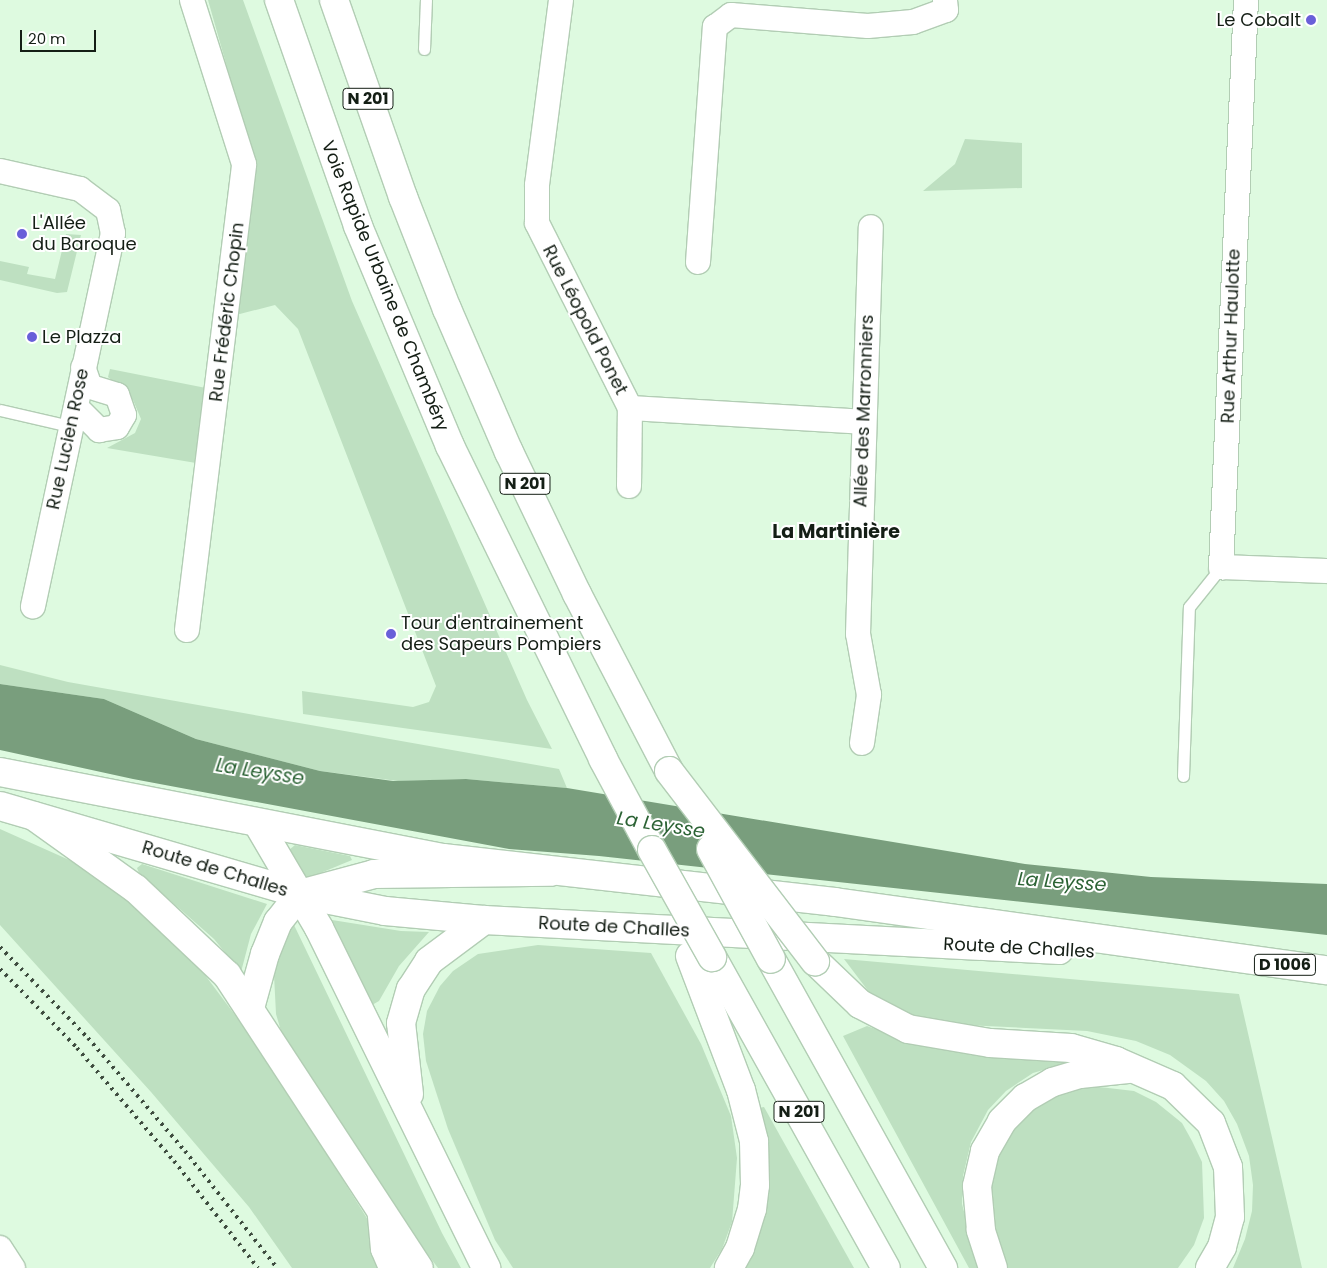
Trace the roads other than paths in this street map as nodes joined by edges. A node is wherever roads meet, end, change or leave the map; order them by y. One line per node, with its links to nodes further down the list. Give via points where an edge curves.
1 (192, 0): 21 (street, Rue Frédéric Chopin, via 244,164)
2 (279, 0): 32 (main road, Voie Rapide Urbaine de Chambéry / N 201, bridge, via 366,244 450,446)
3 (334, 0): 23 (main road, N 201, via 447,310 560,559)
4 (426, 0): 8 (lane)
5 (561, 0): 13 (street, Rue Léopold Ponet, via 538,185 537,223)
6 (945, 0): 11 (street, via 946,10 914,22 868,26 731,15 714,27)
7 (1246, 0): 18 (street, Rue Arthur Haulotte)
8 (424, 49)
9 (0, 172): 12 (street, Rue Lucien Rose, via 80,188 108,210 113,232)
10 (871, 227): 16 (street, Allée des Marronniers)
11 (698, 262)
12 (83, 367): 15 (street, Rue Lucien Rose); 15 (street, via 90,387 117,395 124,415 117,427 99,430)
13 (630, 408): 16 (street, Rue Léopold Ponet); 17 (street)
14 (0, 410): 15 (lane)
15 (73, 416): 20 (street, Rue Lucien Rose)
16 (863, 422): 22 (street, Allée des Marronniers, via 858,634 869,695)
17 (629, 486)
18 (1221, 567): 19 (street); 25 (lane, via 1189,607)
19 (1327, 570)
20 (33, 607)
21 (187, 630)
22 (862, 743)
23 (666, 768): 36 (main road, bridge, via 815,961 860,1004 908,1029 990,1043 1071,1048); 46 (main road, N 201, bridge)
24 (0, 772): 28 (main road, Route de Challes)
25 (1183, 776)
26 (0, 806): 27 (main road, Route de Challes)
27 (34, 816): 30 (main road, Route de Challes); 35 (main road, via 136,889 227,975)
28 (258, 824): 29 (main road, Route de Challes, via 443,858); 30 (main road)
29 (550, 872): 30 (main road, via 374,874); 33 (main road, Route de Challes, via 835,902)
30 (300, 894): 31 (main road, Route de Challes, via 385,911); 35 (main road, via 278,922); 37 (main road)
31 (484, 920): 33 (main road, Route de Challes); 37 (main road, via 429,960 415,979 406,1001 402,1042)
32 (701, 956): 44 (main road, via 754,1141 752,1209); 45 (main road, N 201)
33 (1242, 959): 34 (main road, Route de Challes / D 1006)
34 (1327, 970)
35 (250, 1008): 38 (main road)
36 (1142, 1071): 47 (main road, via 1106,1070 1053,1082 1025,1098 1002,1121 985,1151 977,1186 981,1230); 48 (main road, via 1173,1086 1188,1098 1211,1123 1224,1150 1231,1186 1230,1217 1222,1247)
37 (416, 1127): 43 (main road)
38 (379, 1206): 41 (street, via 383,1249); 42 (main road)
39 (0, 1248): 40 (street)
40 (13, 1268)
41 (392, 1268)
42 (419, 1268)
43 (486, 1268)
44 (729, 1268)
45 (886, 1268)
46 (943, 1268)
47 (993, 1268)
48 (1210, 1268)

